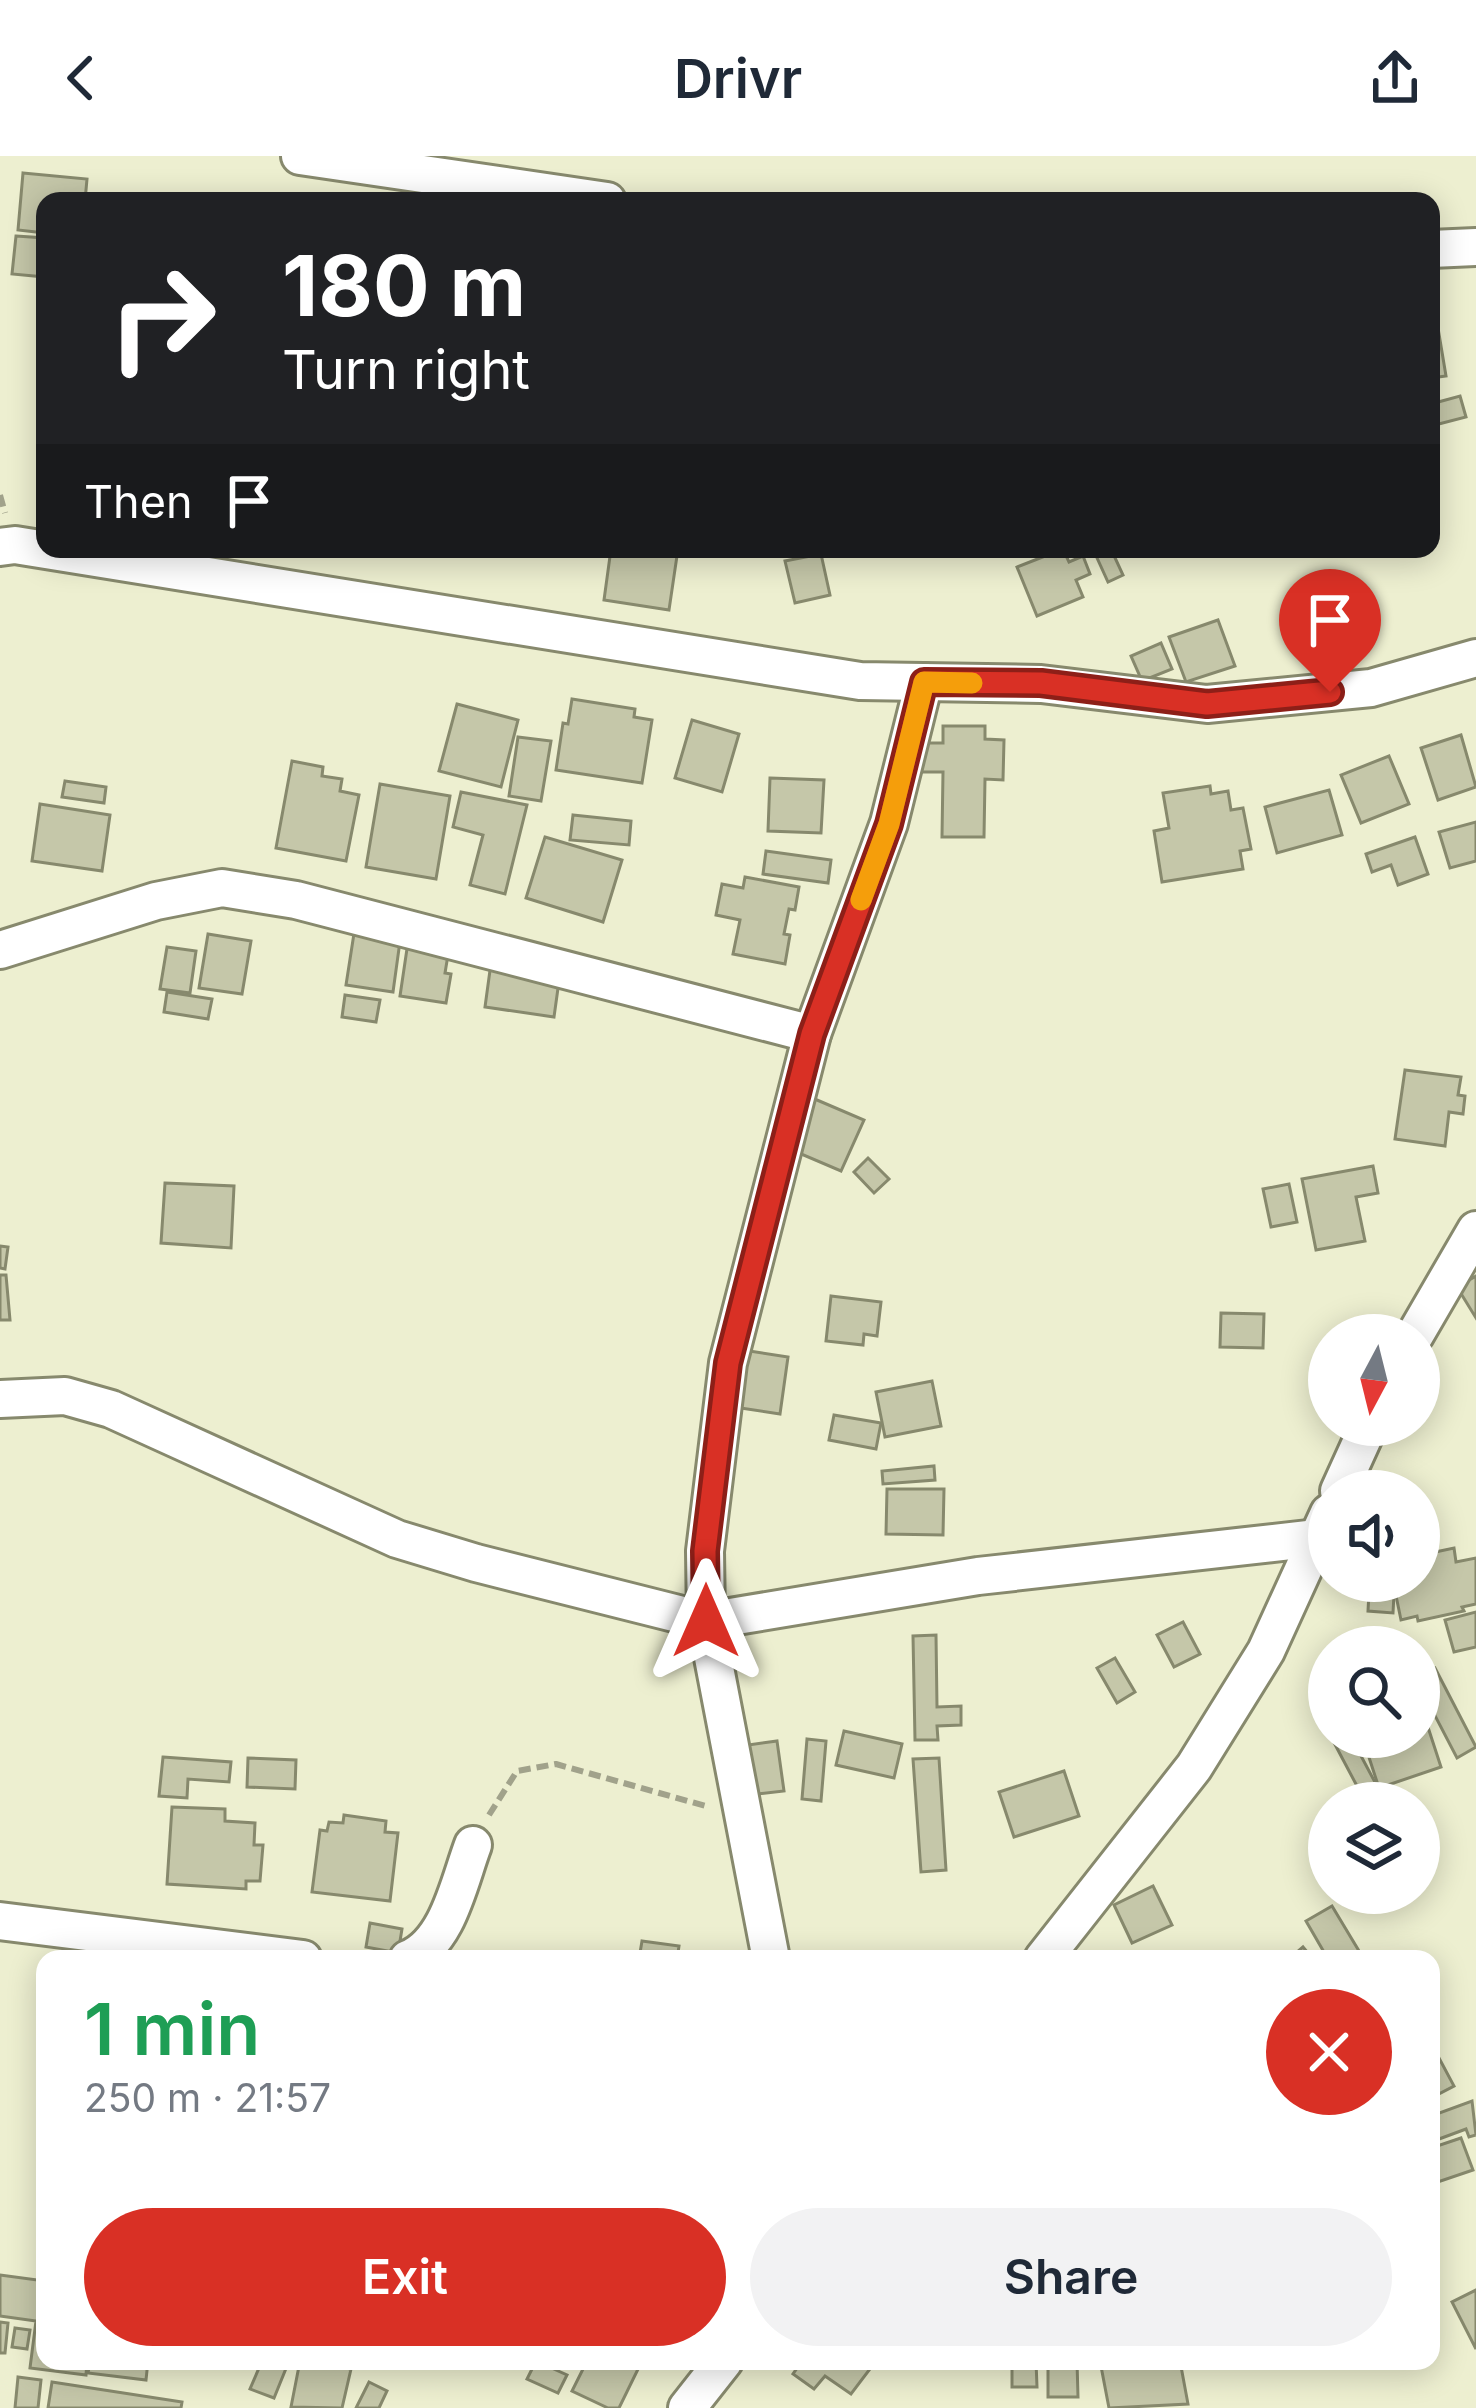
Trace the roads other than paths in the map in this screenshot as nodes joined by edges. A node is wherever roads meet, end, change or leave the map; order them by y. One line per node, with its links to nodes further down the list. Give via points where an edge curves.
1 (300, 156): 2 (street)
2 (546, 192)
3 (1476, 247): 4 (street)
4 (1440, 249)
5 (0, 547): 6 (street)
6 (36, 548)
7 (100, 558): 9 (street, via 860,681)
8 (1476, 658): 9 (street, via 1371,688 1207,704 1041,683)
9 (924, 682): 11 (street, via 889,824)
10 (0, 950): 11 (street, via 222,888 296,900)
11 (812, 1034): 17 (street, via 728,1363 705,1551)
12 (1476, 1230): 13 (street)
13 (1427, 1314)
14 (0, 1400): 17 (street, via 65,1396 111,1409 397,1539)
15 (1308, 1528): 17 (street)
16 (1308, 1559): 23 (street, via 1266,1651 1194,1767)
17 (706, 1621): 22 (street)
18 (473, 1845): 21 (street, via 440,1931)
19 (0, 1921): 20 (street)
20 (231, 1950)
21 (423, 1950)
22 (769, 1950)
23 (1050, 1950)
24 (717, 2370): 25 (street)
25 (687, 2408)

